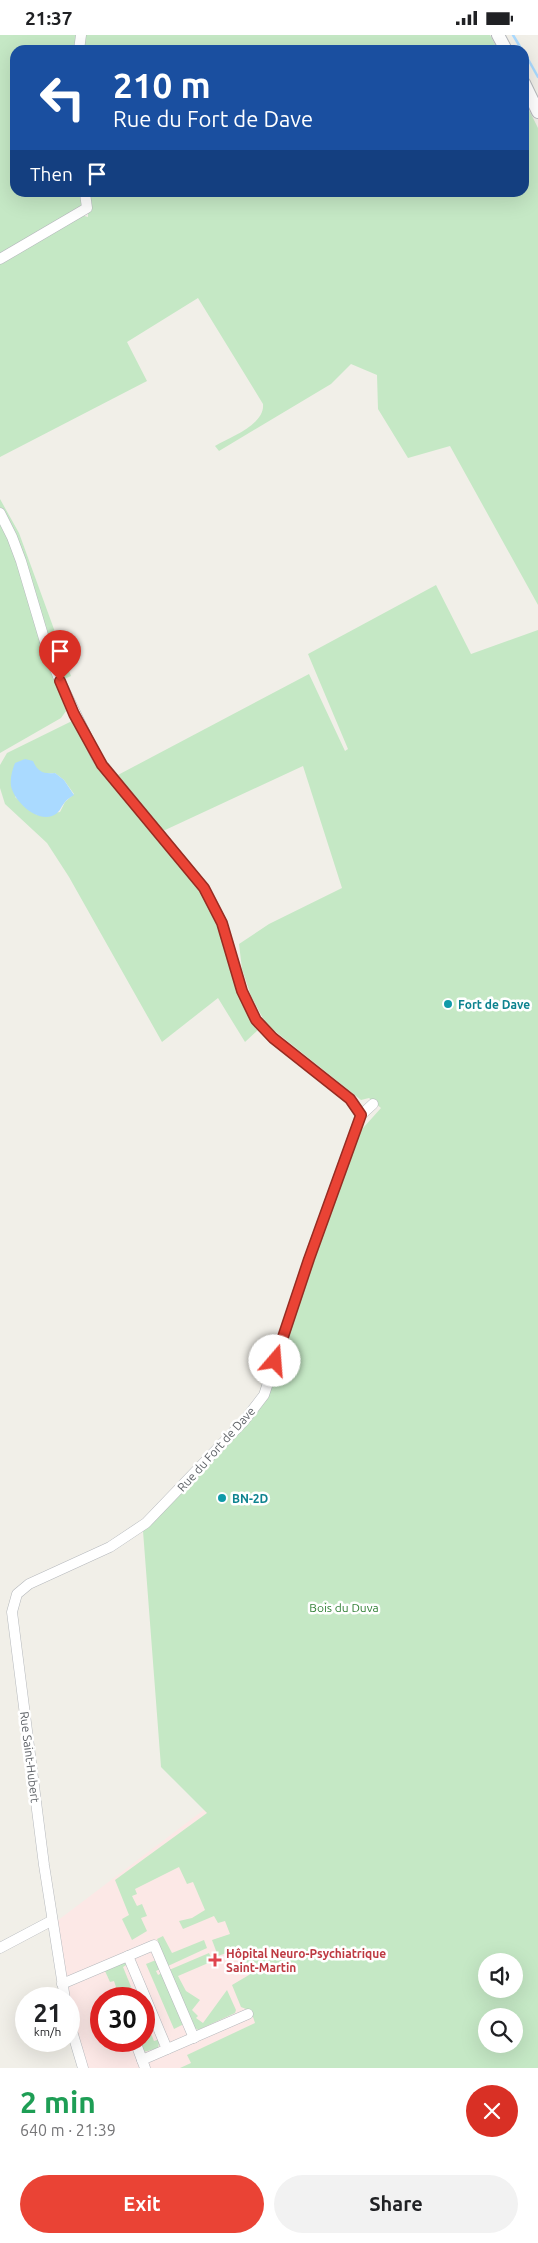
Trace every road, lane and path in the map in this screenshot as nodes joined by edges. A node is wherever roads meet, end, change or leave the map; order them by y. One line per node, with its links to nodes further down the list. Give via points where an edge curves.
1 (529, 93): 2 (street)
2 (538, 112)
3 (86, 197): 4 (street, via 88,208)
4 (0, 259)
5 (0, 513): 7 (street, via 21,561 48,652 97,758 204,888 222,923 242,991 256,1020 273,1038 350,1099)
6 (373, 1104): 7 (street, Rue du Fort de Dave)
7 (361, 1115): 8 (street, Rue du Fort de Dave, via 264,1395 244,1421 146,1523 125,1539 42,1576)
8 (17, 1594): 9 (street, Rue Saint-Hubert, via 12,1612)
9 (51, 1921): 10 (street); 12 (street, Rue Saint-Hubert)
10 (0, 1948)
11 (128, 1956): 12 (street); 15 (street, via 154,1945); 16 (street)
12 (62, 1984): 13 (street, Rue Saint-Hubert)
13 (63, 1987)
14 (248, 2014): 15 (street)
15 (194, 2038): 16 (street)
16 (167, 2049): 19 (street)
17 (78, 2052): 20 (street)
18 (139, 2052): 19 (street)
19 (143, 2064)
20 (82, 2068)

